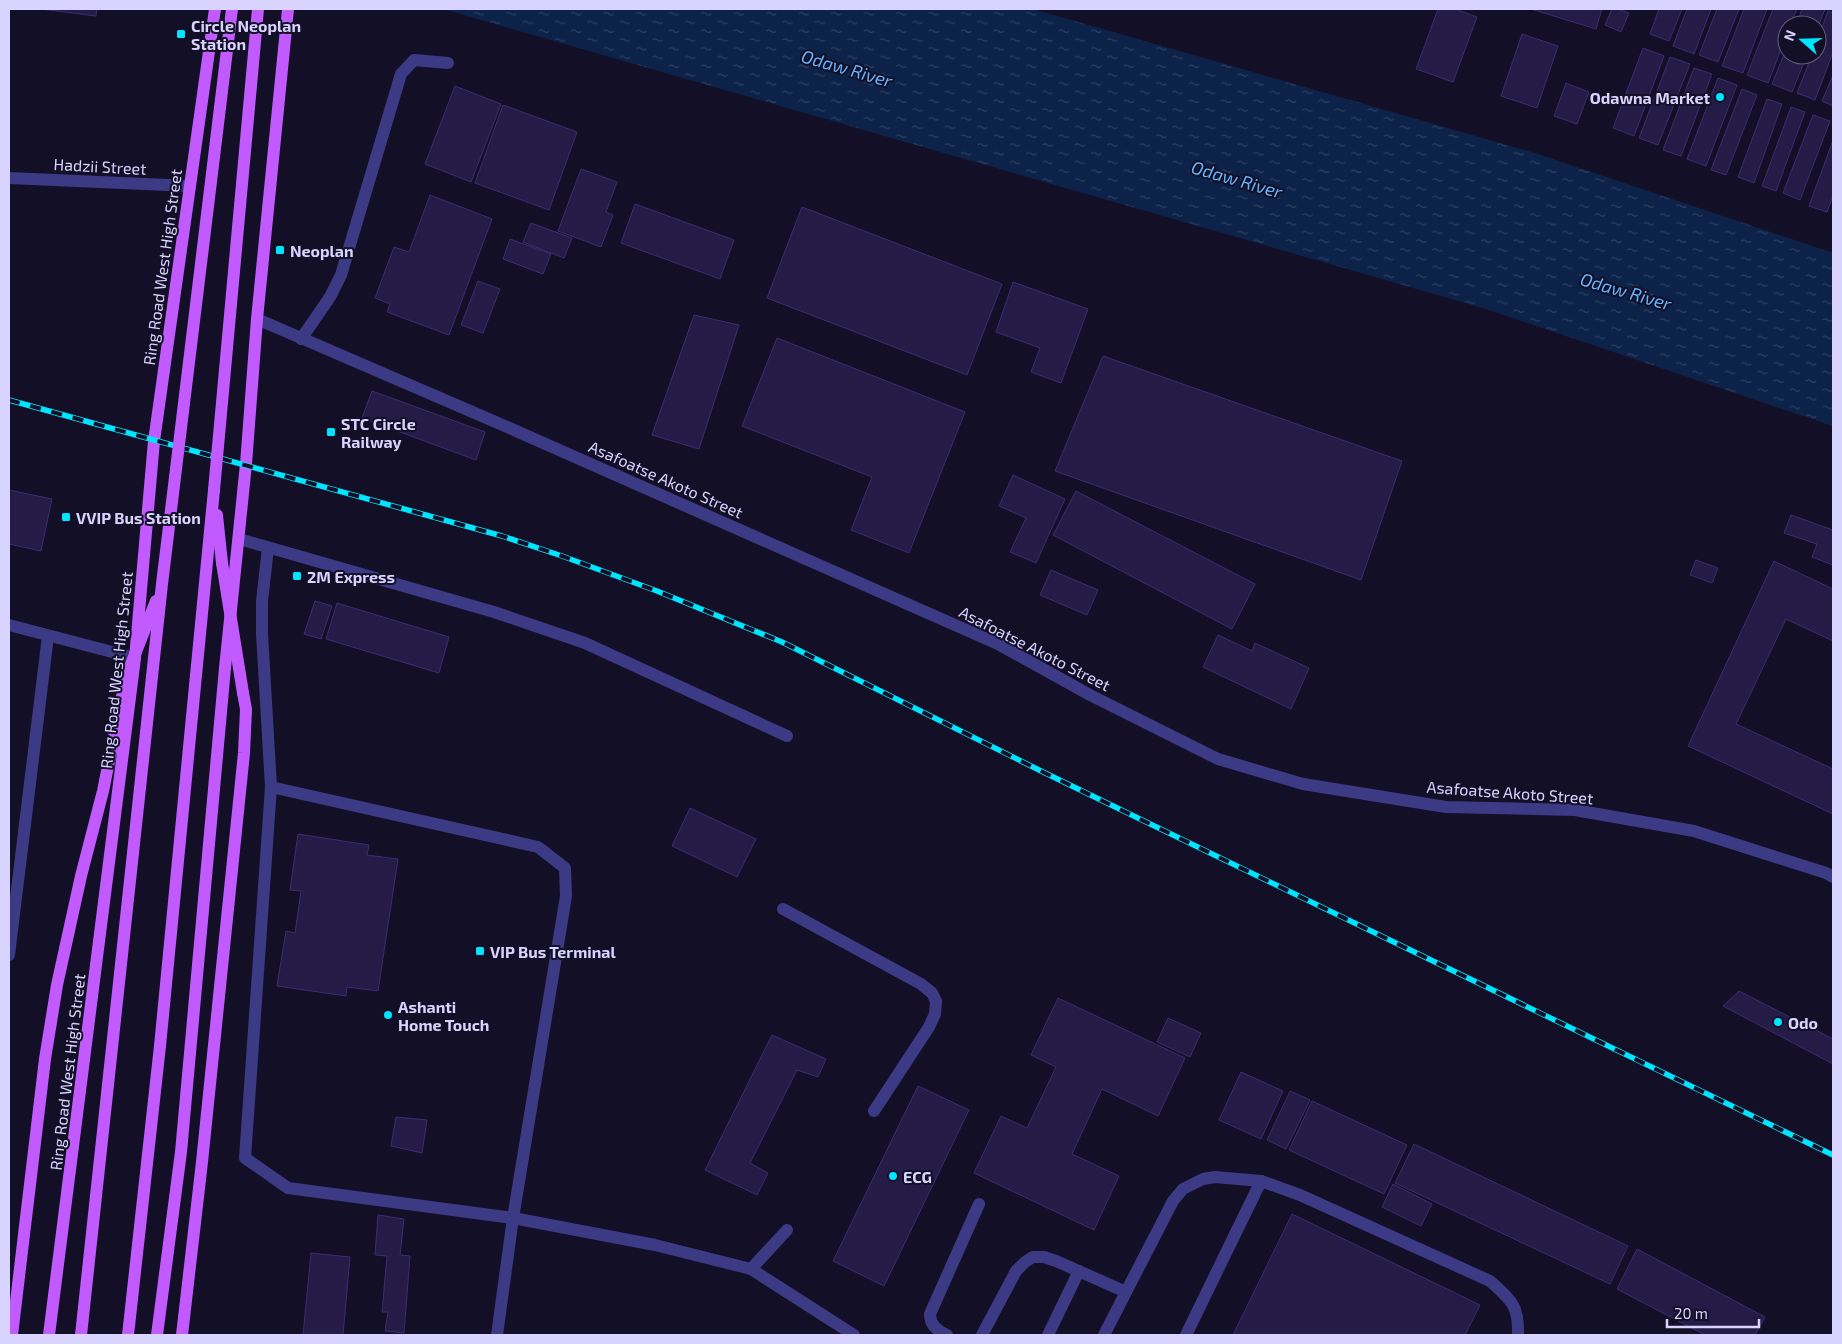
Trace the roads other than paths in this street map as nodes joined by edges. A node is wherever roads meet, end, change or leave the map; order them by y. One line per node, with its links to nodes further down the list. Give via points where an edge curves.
1 (215, 9): 7 (main road, Ring Road West High Street)
2 (232, 9): 13 (main road, bridge)
3 (258, 9): 10 (main road, bridge)
4 (288, 9): 8 (main road)
5 (448, 63): 9 (street, via 414,60 401,74 341,275)
6 (9, 178): 7 (street, Hadzii Street)
7 (190, 186): 16 (main road, Ring Road West High Street, via 154,441)
8 (257, 320): 9 (street, Asafoatse Akoto Street); 11 (main road)
9 (302, 339): 19 (street, Asafoatse Akoto Street, via 998,644 1090,695 1218,759 1303,784 1446,807 1575,810 1694,830)
10 (214, 490): 33 (main road, via 162,1027); 35 (main road, bridge, via 222,563 246,709)
11 (239, 539): 12 (street); 34 (main road, via 181,1152)
12 (268, 548): 17 (street, via 494,612 585,643); 18 (street, via 262,634)
13 (162, 584): 30 (main road, bridge, via 126,677 57,985 44,1059); 32 (main road, bridge)
14 (9, 625): 15 (street)
15 (48, 636): 16 (street); 21 (street)
16 (136, 658): 31 (main road, Ring Road West High Street)
17 (787, 736)
18 (271, 787): 25 (street, via 245,1158 288,1188); 25 (street, via 538,847 565,868 566,896)
19 (1833, 877)
20 (783, 909): 22 (street, via 908,976 932,993 936,1001 929,1027)
21 (9, 955)
22 (874, 1111)
23 (1261, 1181): 29 (street, via 1203,1179 1183,1189 1173,1201); 42 (street); 43 (street, via 1300,1195 1490,1281 1510,1299 1519,1319)
24 (979, 1204): 38 (street, via 930,1314 933,1326)
25 (513, 1218): 27 (street, via 664,1247); 36 (street)
26 (787, 1230): 27 (street)
27 (752, 1269): 37 (street)
28 (1079, 1270): 29 (street); 39 (street, via 1044,1257 1033,1257 1016,1272); 40 (street)
29 (1126, 1292): 41 (street)
30 (12, 1335)
31 (49, 1335)
32 (81, 1335)
33 (128, 1335)
34 (157, 1335)
35 (182, 1335)
36 (497, 1335)
37 (854, 1335)
38 (947, 1335)
39 (982, 1335)
40 (1048, 1335)
41 (1104, 1335)
42 (1186, 1335)
43 (1518, 1335)

